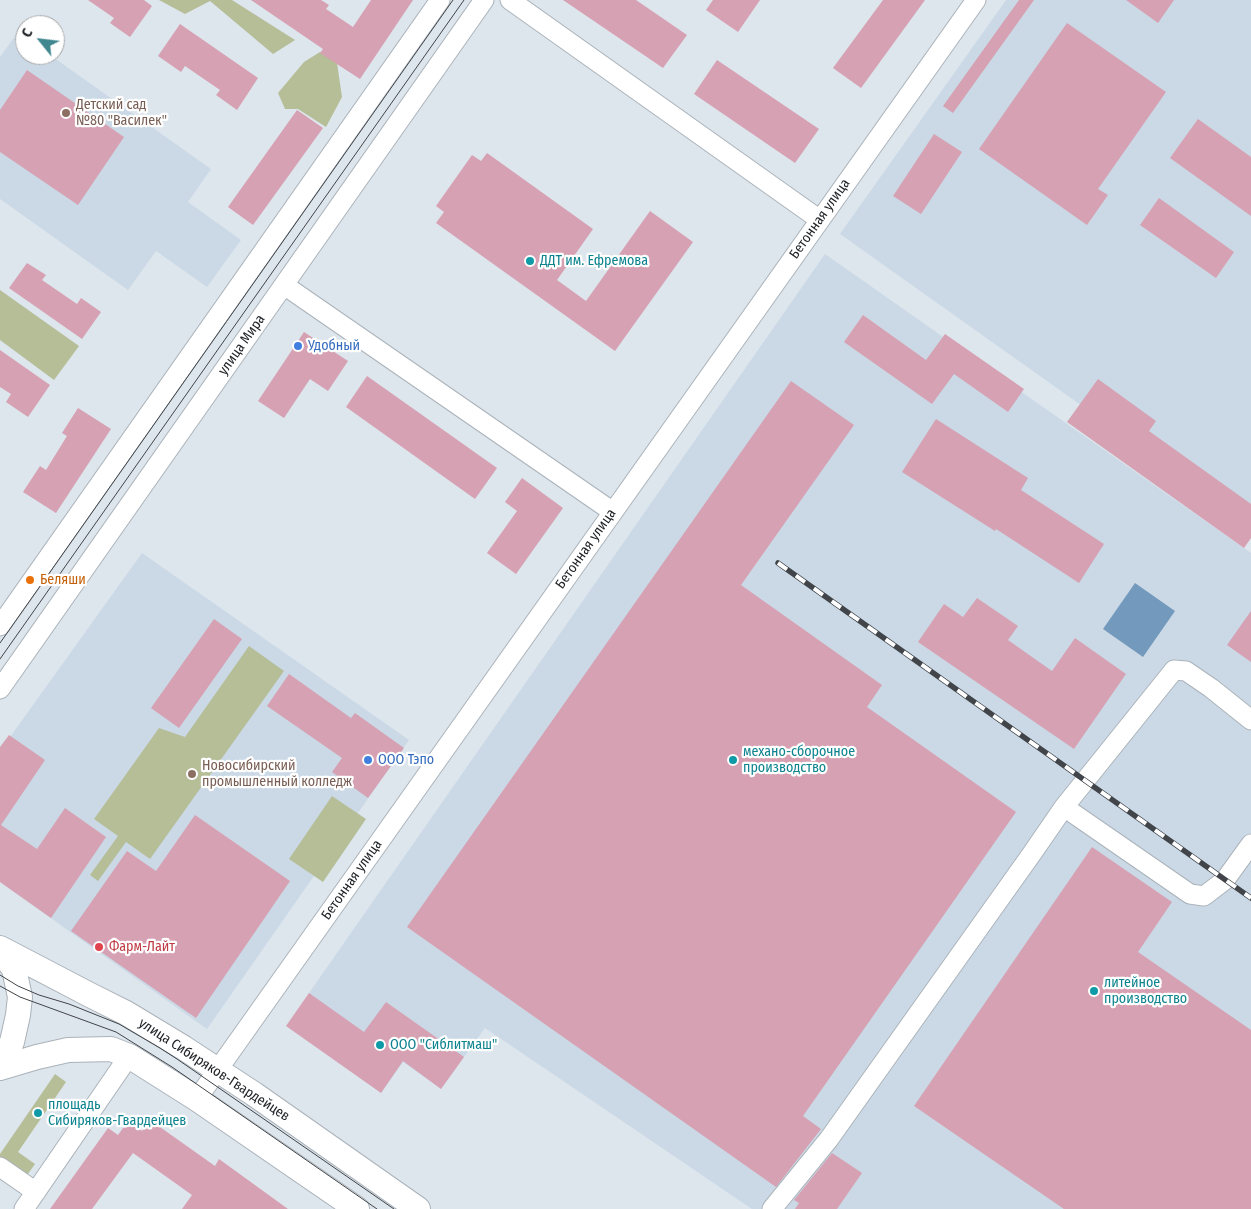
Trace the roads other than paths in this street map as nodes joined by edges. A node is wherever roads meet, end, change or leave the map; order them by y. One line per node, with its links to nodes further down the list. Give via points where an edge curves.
1 (440, 0): 8 (street)
2 (484, 0): 6 (street, улица Мира)
3 (510, 0): 5 (street)
4 (976, 0): 5 (street, Бетонная улица)
5 (820, 220): 7 (street, Бетонная улица)
6 (284, 285): 7 (street); 9 (street, улица Мира)
7 (613, 512): 17 (street, Бетонная улица)
8 (0, 626)
9 (0, 689)
10 (1251, 720): 11 (street, via 1186,671 1174,670)
11 (1064, 807): 12 (street, via 1190,894 1204,896 1225,880); 24 (street, via 829,1139)
12 (1251, 844)
13 (0, 949): 15 (main road, via 14,969 20,997 12,1042); 17 (main road, улица Сибиряков-Гвардейцев, via 126,1013)
14 (129, 1056): 16 (main road, via 111,1049 68,1050); 18 (main road); 20 (street)
15 (0, 1062)
16 (0, 1068)
17 (218, 1069): 18 (street, Бетонная улица); 23 (main road, улица Сибиряков-Гвардейцев)
18 (197, 1099): 22 (main road)
19 (0, 1167): 20 (street)
20 (36, 1192): 21 (street)
21 (24, 1209)
22 (357, 1209)
23 (418, 1209)
24 (772, 1209)

